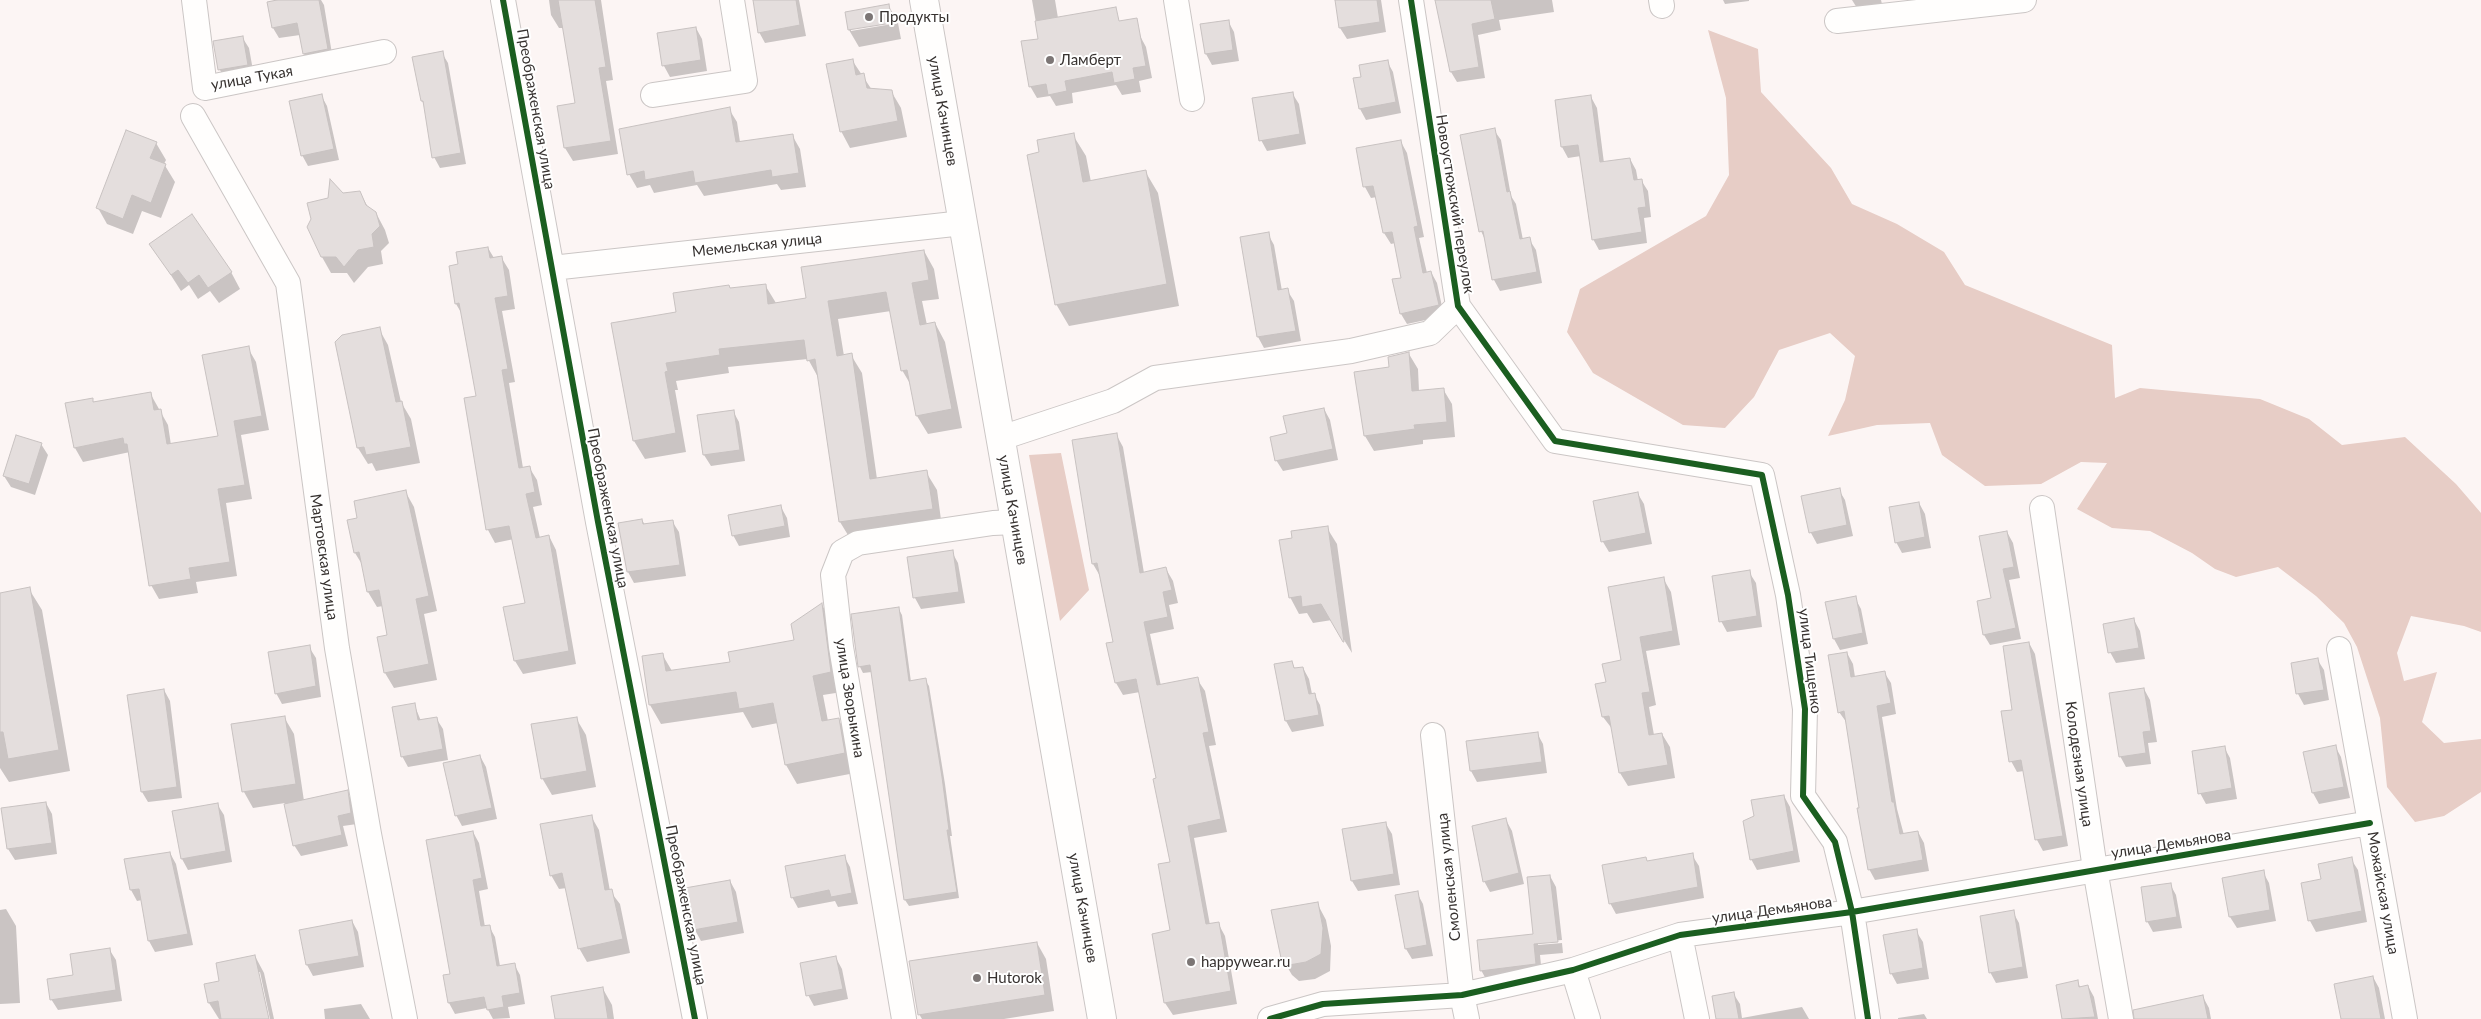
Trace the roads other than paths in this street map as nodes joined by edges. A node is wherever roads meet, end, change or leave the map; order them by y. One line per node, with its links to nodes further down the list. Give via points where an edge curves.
1 (194, 0): 10 (street, улица Тукая, via 205,88)
2 (503, 0): 15 (street, Преображенская улица)
3 (732, 0): 11 (street, via 745,81)
4 (924, 0): 14 (main road, улица Качинцев)
5 (1176, 0): 12 (street)
6 (1411, 0): 16 (street, Новоустюжский переулок)
7 (2024, 0): 8 (street)
8 (1895, 6): 9 (street)
9 (1837, 21)
10 (384, 52)
11 (653, 95)
12 (1192, 99)
13 (193, 116): 30 (street, Мартовская улица, via 288,283 336,648)
14 (962, 223): 15 (street, Мемельская улица); 17 (main road, улица Качинцев)
15 (552, 268): 31 (street, Преображенская улица)
16 (1458, 306): 17 (street, via 1430,334 1350,351 1156,378 1113,401); 18 (street, Новоустюжский переулок, via 1555,442)
17 (1000, 438): 20 (main road, улица Качинцев)
18 (1762, 475): 25 (street, улица Тищенко, via 1788,595 1805,709 1803,796 1835,842)
19 (2042, 508): 24 (street, Колодезная улица)
20 (1015, 522): 32 (street, улица Зворыкина, via 858,542 842,552 833,574 841,647); 33 (main road, улица Качинцев)
21 (2340, 650): 23 (street, Можайская улица)
22 (1433, 735): 28 (street, Смоленская улица)
23 (2370, 823): 24 (street, улица Демьянова); 40 (street, Можайская улица)
24 (2095, 869): 25 (street, улица Демьянова); 39 (street, Колодезная улица)
25 (1852, 912): 26 (street, улица Демьянова); 38 (street, улица Тищенко)
26 (1680, 935): 27 (street, улица Демьянова); 37 (street)
27 (1573, 970): 28 (street, улица Демьянова); 36 (street)
28 (1462, 995): 29 (street, улица Демьянова); 35 (street, Смоленская улица)
29 (1324, 1012): 34 (street, улица Демьянова)
30 (405, 1019)
31 (695, 1019)
32 (904, 1019)
33 (1102, 1019)
34 (1270, 1019)
35 (1467, 1019)
36 (1588, 1019)
37 (1697, 1019)
38 (1868, 1019)
39 (2120, 1019)
40 (2405, 1019)

